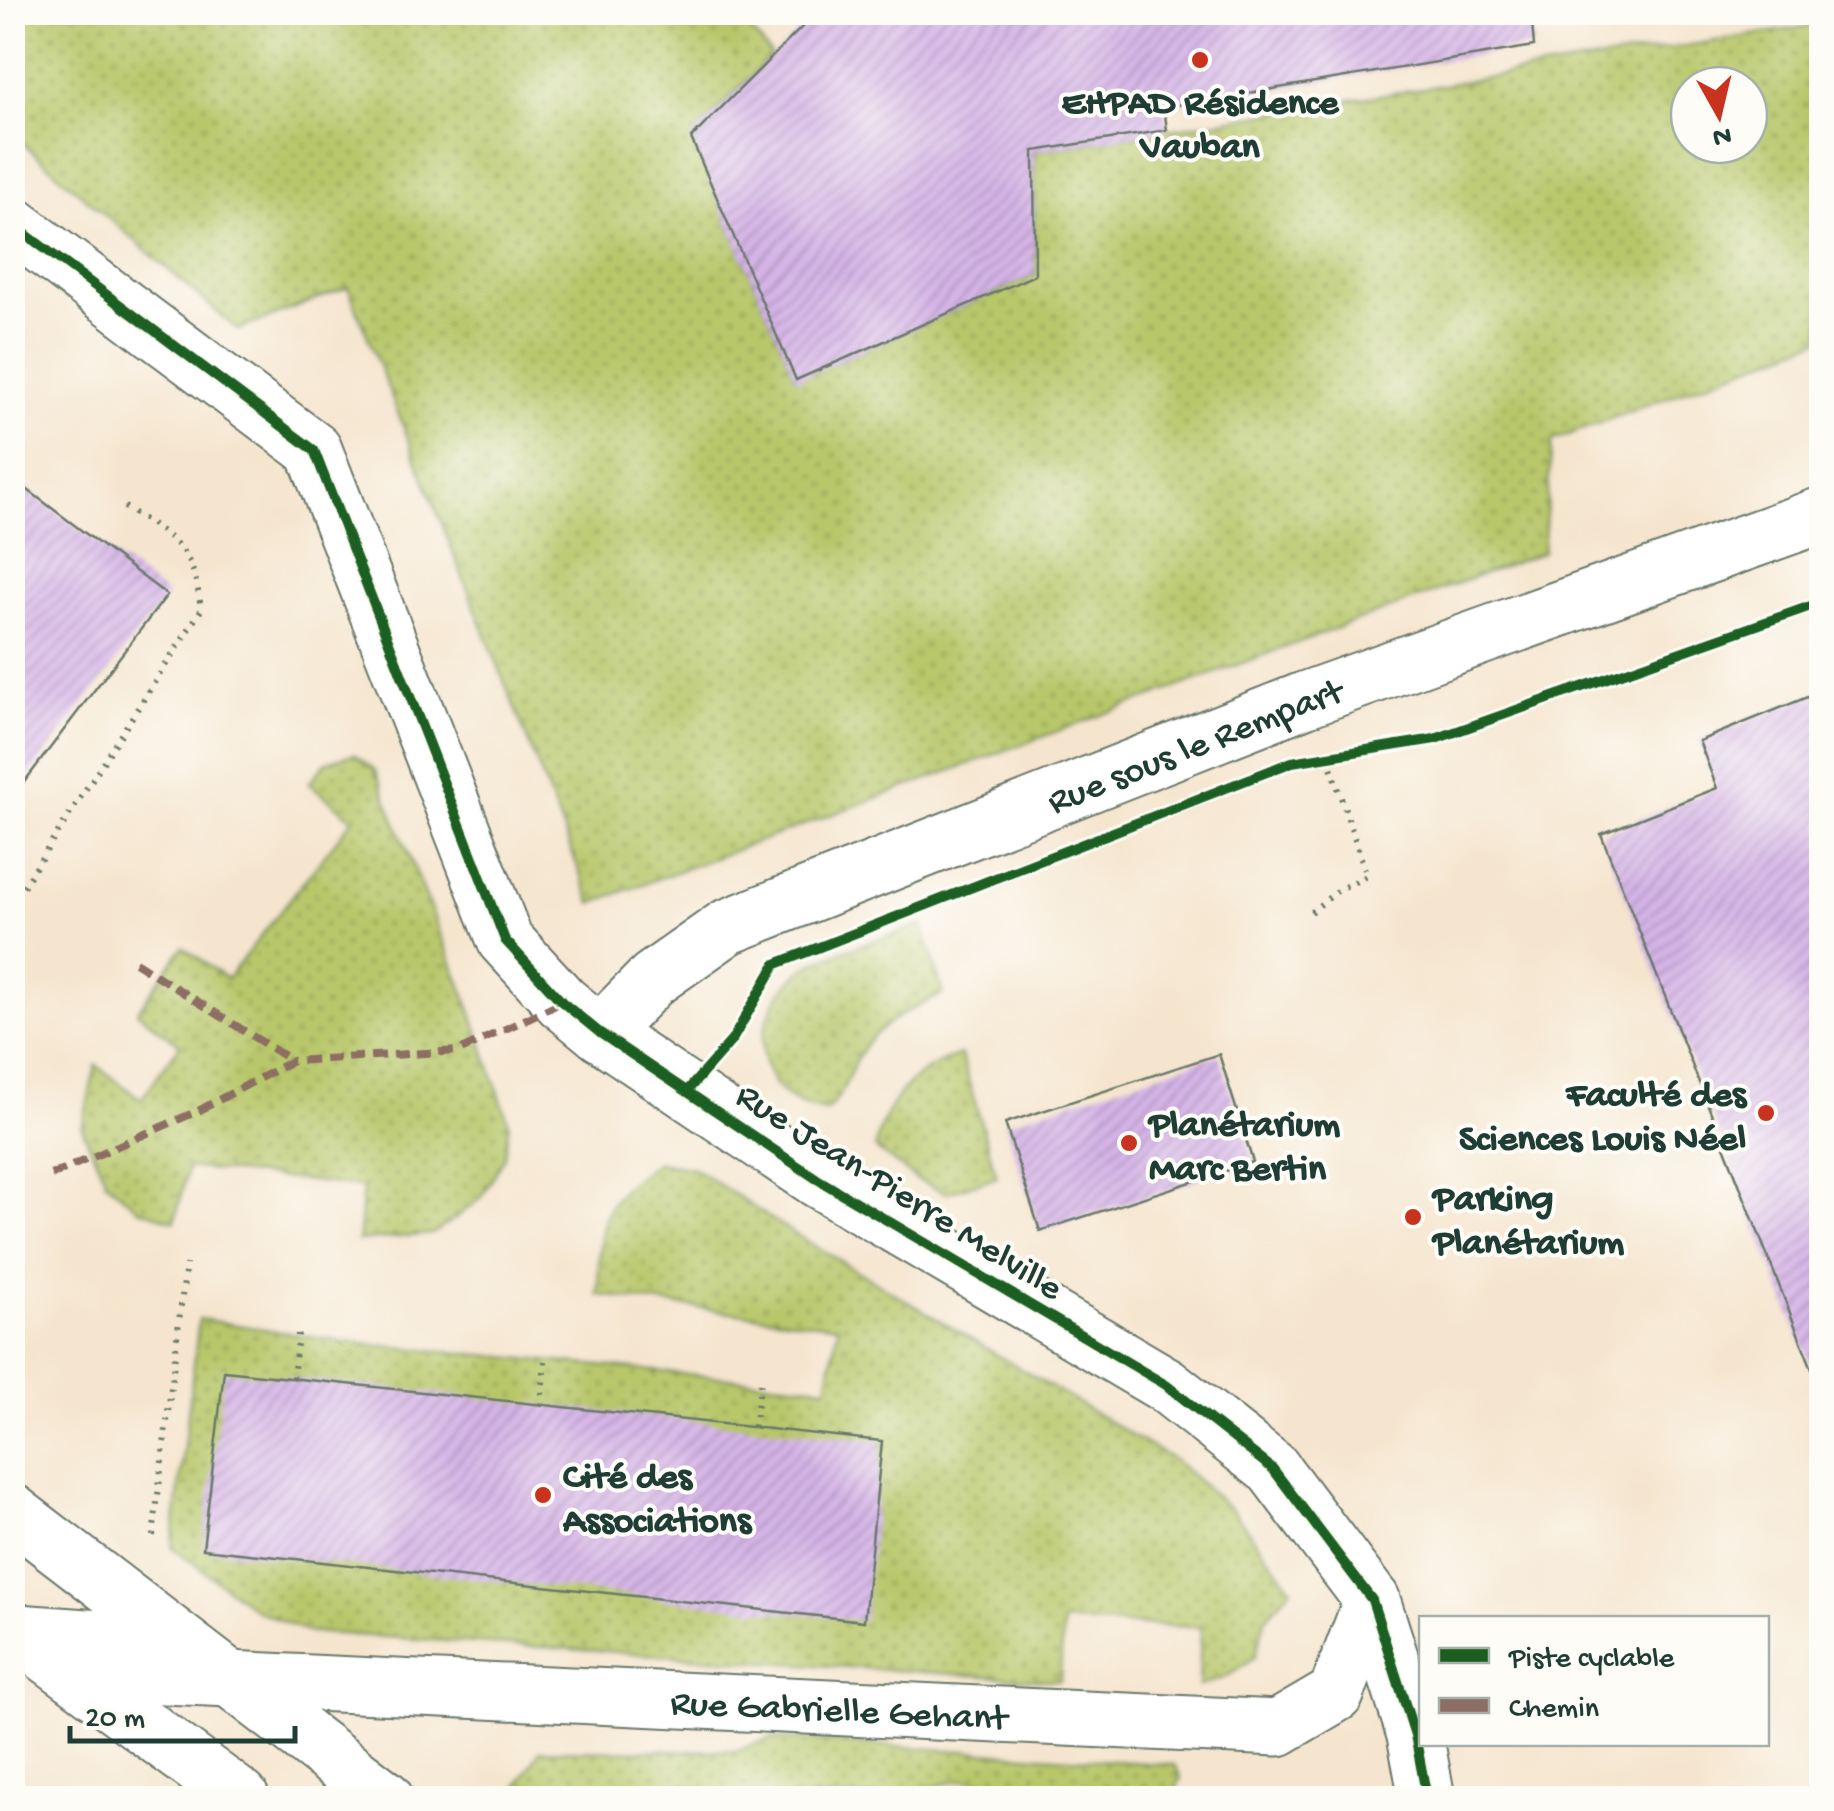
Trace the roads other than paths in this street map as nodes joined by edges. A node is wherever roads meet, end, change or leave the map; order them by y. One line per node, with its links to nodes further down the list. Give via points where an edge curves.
1 (12, 224): 3 (street, Rue Jean-Pierre Melville, via 314,450 505,940)
2 (1822, 515): 3 (street, Rue sous le Rempart, via 1304,700 727,927 653,979)
3 (600, 1033): 5 (street, Rue Jean-Pierre Melville, via 817,1179 1166,1385 1273,1468)
4 (12, 1512): 7 (street)
5 (1372, 1600): 7 (street, Rue Gabrielle Gehant, via 1336,1694 1278,1728); 10 (street, Rue Jean-Pierre Melville)
6 (15, 1631): 7 (street, Rue Gabrielle Gehant, via 114,1639 164,1676); 8 (street)
7 (232, 1681): 9 (street)
8 (241, 1798)
9 (385, 1798)
10 (1427, 1798)

